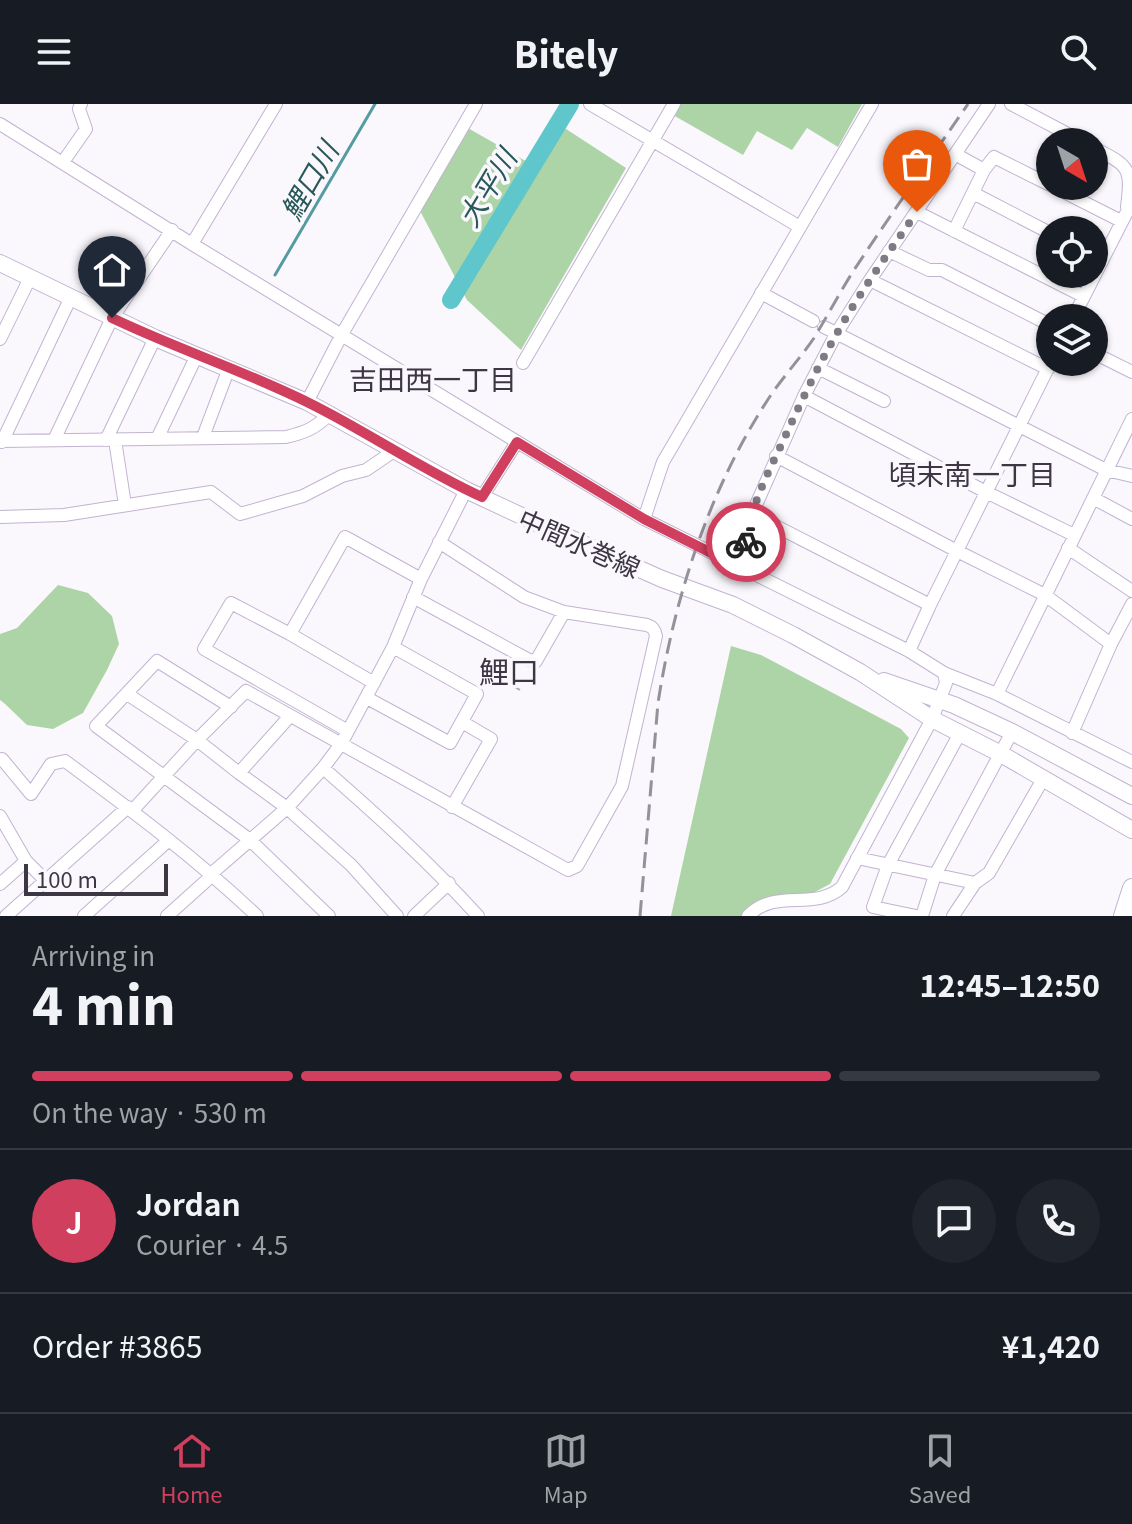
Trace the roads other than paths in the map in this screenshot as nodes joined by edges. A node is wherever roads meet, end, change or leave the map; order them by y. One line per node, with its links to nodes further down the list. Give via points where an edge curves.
1 (81, 104): 15 (street, via 86,129)
2 (276, 104): 27 (street)
3 (476, 104): 40 (street)
4 (590, 104): 12 (street)
5 (674, 104): 12 (street)
6 (872, 104): 23 (street)
7 (989, 104): 13 (street)
8 (1011, 104): 9 (street)
9 (1034, 110): 11 (street)
10 (0, 124): 15 (street)
11 (1062, 128)
12 (653, 141): 23 (street); 46 (street)
13 (955, 154): 16 (street); 21 (street)
14 (1108, 155): 20 (street, via 1122,162 1131,182)
15 (63, 162): 24 (street)
16 (984, 170): 17 (street, via 994,157); 18 (street)
17 (1036, 178)
18 (973, 193): 22 (street); 25 (street)
19 (1094, 200): 20 (street)
20 (1127, 211): 26 (street)
21 (917, 212): 25 (street); 28 (street)
22 (1036, 226)
23 (800, 227): 33 (street)
24 (172, 230): 27 (street); 37 (street)
25 (954, 231): 34 (street)
26 (1108, 241)
27 (192, 244): 40 (street)
28 (889, 251): 31 (street); 38 (street, via 929,270 942,270)
29 (0, 263): 30 (main road, 中間水巻線)
30 (30, 278): 35 (main road, 中間水巻線); 42 (street)
31 (870, 280): 39 (street); 44 (street)
32 (1086, 288): 34 (street)
33 (761, 293): 39 (street); 73 (street, via 663,462)
34 (1083, 296): 36 (street)
35 (71, 297): 37 (main road, 中間水巻線); 61 (street)
36 (1079, 304)
37 (112, 318): 41 (main road, 中間水巻線); 59 (street)
38 (1036, 318)
39 (824, 328): 48 (street); 56 (street)
40 (342, 334): 53 (street); 62 (street)
41 (155, 338): 43 (main road, 中間水巻線); 60 (street)
42 (0, 339)
43 (197, 355): 47 (main road, 中間水巻線); 58 (street)
44 (1036, 358)
45 (1108, 360): 49 (street)
46 (523, 363)
47 (229, 368): 53 (main road, 中間水巻線); 57 (street)
48 (818, 368): 51 (street); 52 (street)
49 (1132, 372)
50 (1044, 376): 56 (street)
51 (804, 396): 64 (street); 67 (street)
52 (884, 401)
53 (307, 402): 54 (main road, 中間水巻線)
54 (330, 414): 57 (street, via 305,433 286,437); 63 (main road, 中間水巻線)
55 (1132, 419): 65 (street)
56 (1018, 427): 65 (street); 67 (street)
57 (203, 437): 58 (street)
58 (157, 439): 60 (street)
59 (54, 440): 60 (street); 61 (street)
60 (111, 440): 70 (street)
61 (1, 441)
62 (517, 442): 68 (street); 73 (street)
63 (394, 451): 68 (main road, 中間水巻線); 70 (street, via 366,470 303,496 240,514 211,492)
64 (776, 456): 71 (street); 77 (street)
65 (1106, 470): 66 (street); 69 (street)
66 (1132, 476)
67 (986, 492): 76 (street); 77 (street)
68 (474, 494): 75 (street); 91 (main road, 中間水巻線, via 662,579 733,605)
69 (1093, 498): 74 (street); 76 (street)
70 (125, 505): 72 (street, via 64,515)
71 (752, 514): 78 (street); 84 (street)
72 (0, 517)
73 (644, 519): 78 (street)
74 (1132, 519)
75 (439, 542): 79 (street); 85 (street, via 524,597)
76 (1071, 542): 80 (street); 81 (street)
77 (957, 551): 81 (street); 84 (street)
78 (741, 568): 90 (street)
79 (421, 579): 82 (street); 86 (street, via 345,537)
80 (1132, 591)
81 (1045, 595): 87 (street); 95 (street)
82 (413, 597): 85 (street, via 536,661); 89 (street)
83 (1132, 604): 87 (street)
84 (930, 605): 90 (street)
85 (564, 612): 116 (street, via 647,625 656,636 622,786 577,866 568,870)
86 (290, 634): 93 (street); 102 (street, via 231,603 204,649)
87 (1114, 638): 88 (street); 105 (street)
88 (1132, 640)
89 (393, 647): 93 (street); 101 (street, via 477,694)
90 (909, 651): 92 (street)
91 (860, 672): 97 (main road, 中間水巻線); 100 (main road, 中間水巻線)
92 (944, 673): 95 (street); 97 (street)
93 (374, 683): 96 (street)
94 (127, 694): 98 (street, via 157,661); 106 (street); 113 (street, via 96,726)
95 (997, 694): 105 (street)
96 (367, 698): 101 (street, via 450,743); 102 (street)
97 (939, 700): 100 (street); 103 (main road, 中間水巻線)
98 (231, 707): 99 (street, via 246,691); 106 (street)
99 (290, 716): 107 (street); 112 (street)
100 (932, 719): 104 (main road, 中間水巻線); 123 (street)
101 (462, 722): 116 (street, via 491,739)
102 (348, 731): 107 (street)
103 (1012, 732): 108 (street); 115 (main road, 中間水巻線)
104 (960, 733): 108 (main road, 中間水巻線); 125 (street)
105 (1072, 733): 110 (street)
106 (197, 740): 112 (street); 113 (street)
107 (341, 744): 111 (street); 116 (street)
108 (1001, 754): 114 (main road, 中間水巻線); 127 (street)
109 (2, 759): 118 (street, via 31,794 51,764 65,761)
110 (1132, 762)
111 (323, 768): 117 (street); 129 (street)
112 (239, 773): 117 (street)
113 (164, 776): 118 (street); 122 (street)
114 (1043, 779): 120 (main road, 中間水巻線); 130 (street, via 989,873)
115 (1132, 796)
116 (452, 807)
117 (287, 808): 122 (street); 140 (street, via 351,865)
118 (130, 809): 121 (street); 128 (street)
119 (0, 816): 124 (street)
120 (1132, 830)
121 (169, 840): 126 (street); 137 (street)
122 (250, 840): 126 (street); 139 (street)
123 (857, 858): 125 (street); 143 (street, via 842,887 829,896 769,902)
124 (26, 861): 128 (street); 131 (street)
125 (888, 865): 127 (street); 144 (street, via 873,907)
126 (211, 874): 134 (street); 138 (street)
127 (935, 875): 130 (street); 145 (street)
128 (46, 881): 133 (street)
129 (449, 883): 141 (street); 142 (street)
130 (975, 883): 146 (street)
131 (0, 884)
132 (1132, 888): 147 (highway)
133 (19, 905): 135 (street); 136 (street)
134 (176, 913)
135 (6, 916)
136 (29, 916)
137 (84, 916)
138 (257, 916)
139 (329, 916)
140 (397, 916)
141 (414, 916)
142 (478, 916)
143 (748, 916)
144 (916, 916)
145 (922, 916)
146 (953, 916)
147 (1123, 916)

